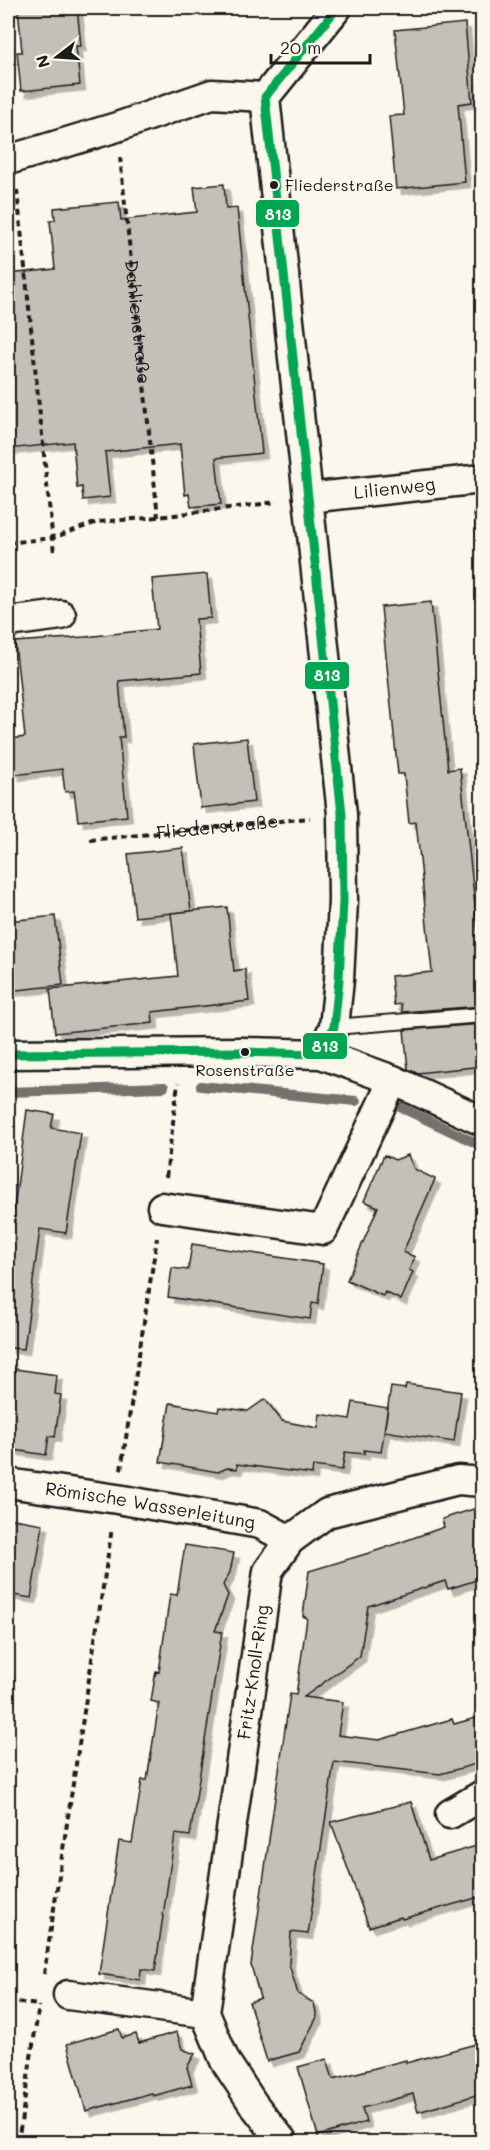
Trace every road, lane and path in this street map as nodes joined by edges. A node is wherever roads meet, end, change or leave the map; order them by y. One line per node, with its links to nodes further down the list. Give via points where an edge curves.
1 (337, 8): 2 (street)
2 (265, 97): 3 (street, via 212,94); 6 (street)
3 (117, 127): 4 (street); 7 (path, Dahlienstraße)
4 (11, 159): 9 (path)
5 (483, 479): 6 (street, Lilienweg)
6 (308, 498): 7 (path); 15 (street)
7 (158, 517): 9 (path, via 98,522)
8 (476, 518): 12 (path)
9 (52, 538): 10 (path); 11 (path)
10 (8, 543)
11 (54, 553)
12 (483, 579)
13 (61, 615): 14 (street)
14 (8, 622)
15 (342, 814): 16 (path, Fliederstraße); 18 (street, via 343,901)
16 (90, 840)
17 (483, 1015): 18 (lane)
18 (334, 1027): 21 (street)
19 (180, 1052): 20 (street); 21 (street); 24 (path)
20 (8, 1053)
21 (321, 1054): 22 (street)
22 (393, 1080): 23 (street); 24 (street, via 323,1230)
23 (483, 1121)
24 (162, 1207): 27 (path)
25 (483, 1482): 28 (street, Fritz-Knoll-Ring, via 458,1480 327,1514)
26 (8, 1483): 27 (street, Römische Wasserleitung)
27 (117, 1499): 28 (street, Römische Wasserleitung, via 260,1524); 31 (path)
28 (290, 1540): 33 (street, Fritz-Knoll-Ring, via 268,1571)
29 (483, 1795): 30 (street)
30 (450, 1814)
31 (43, 1982)
32 (54, 1994): 33 (street); 34 (path)
33 (205, 2013): 35 (street, via 225,2061)
34 (18, 2142)
35 (283, 2142)

